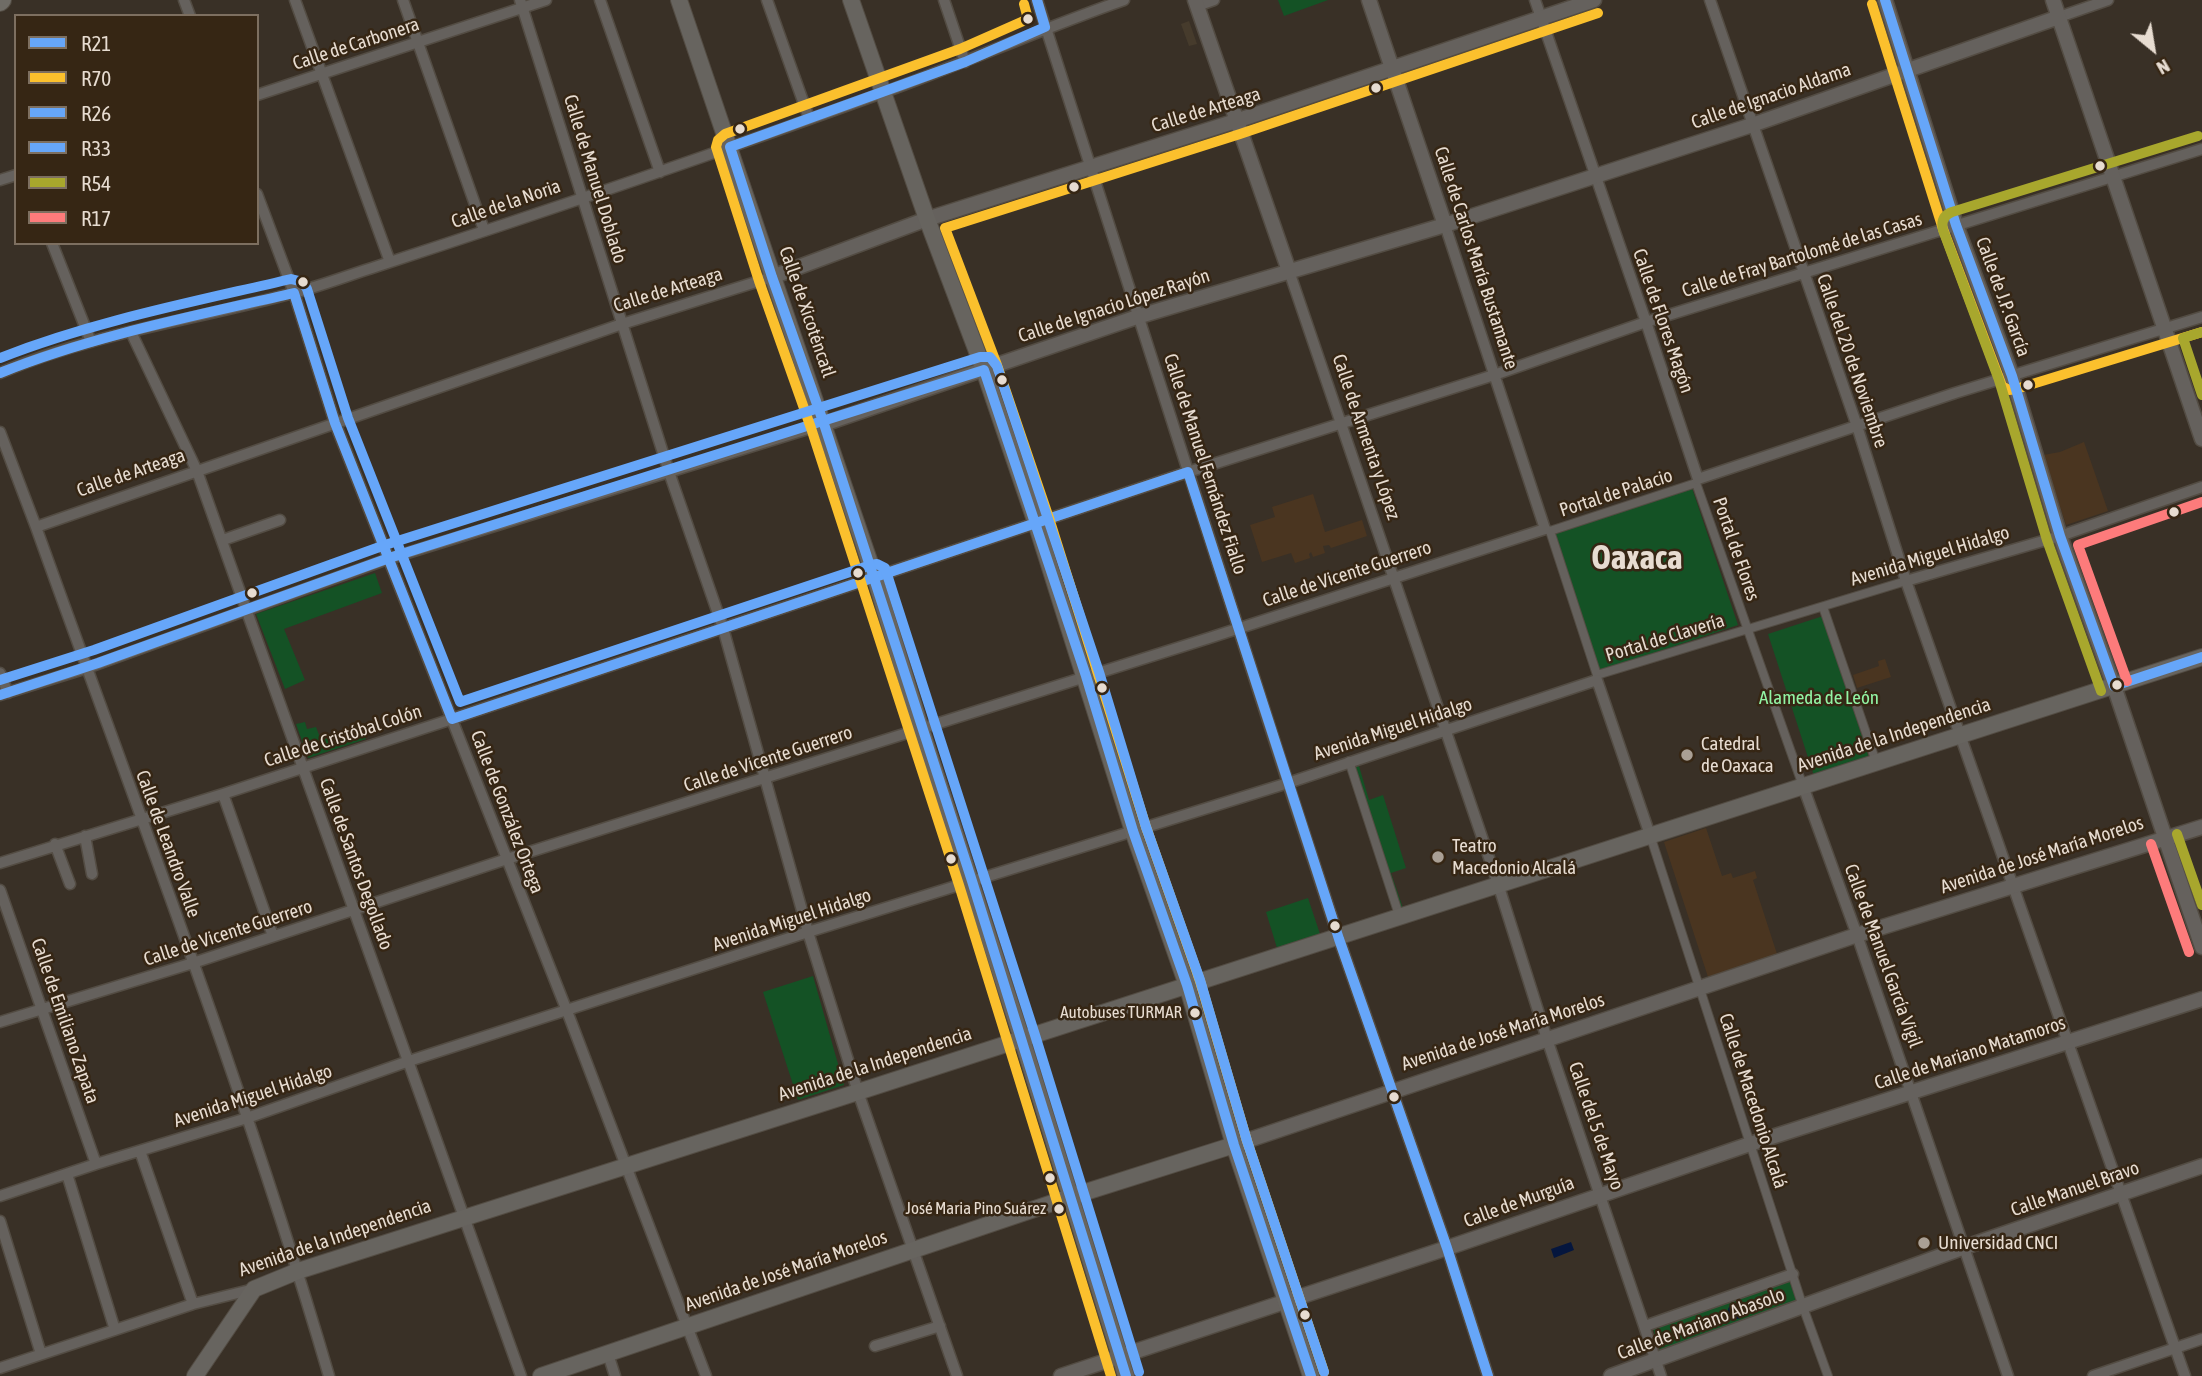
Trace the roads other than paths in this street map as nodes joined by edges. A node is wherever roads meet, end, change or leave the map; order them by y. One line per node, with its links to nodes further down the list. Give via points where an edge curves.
1 (295, 0): 28 (street)
2 (403, 0): 24 (street)
3 (546, 0): 20 (street, Calle de Carbonera)
4 (600, 0): 37 (street)
5 (679, 0): 34 (main road, Calle de Xicoténcatl)
6 (767, 0): 31 (street)
7 (851, 0): 29 (main road)
8 (944, 0): 25 (street)
9 (1037, 0): 23 (street, Calle de Manuel Fernández Fiallo)
10 (1124, 0): 23 (street, Calle de la Noria)
11 (1214, 0): 19 (street)
12 (1369, 0): 26 (street, Calle de Carlos María Bustamante)
13 (1535, 0): 22 (street, Calle de Flores Magón)
14 (1594, 0): 22 (street, Calle de Arteaga)
15 (1710, 0): 33 (street, Calle del 20 de Noviembre)
16 (1885, 0): 27 (street, Calle de J.P. García)
17 (2053, 0): 21 (street)
18 (2108, 0): 21 (street, Calle de Ignacio Aldama)
19 (1196, 3): 32 (street, Calle de Armenta y López)
20 (522, 4): 24 (street, Calle de Carbonera); 40 (street, Calle de Manuel Doblado)
21 (2059, 17): 27 (street, Calle de Ignacio Aldama); 39 (street)
22 (1541, 18): 26 (street, Calle de Arteaga); 38 (street, Calle de Flores Magón)
23 (1045, 27): 25 (street, Calle de la Noria); 36 (street, Calle de Manuel Fernández Fiallo)
24 (418, 42): 28 (street, Calle de Carbonera); 45 (street)
25 (965, 62): 29 (street, Calle de la Noria)
26 (1393, 69): 32 (street, Calle de Arteaga); 43 (street, Calle de Carlos María Bustamante)
27 (1907, 70): 33 (street, Calle de Ignacio Aldama); 44 (street, Calle de J.P. García)
28 (323, 73): 30 (street, Calle de Carbonera); 47 (street)
29 (883, 93): 31 (street, Calle de la Noria); 42 (main road)
30 (259, 94)
31 (809, 118): 34 (street, Calle de la Noria)
32 (1236, 121): 36 (street, Calle de Arteaga); 48 (street, Calle de Armenta y López)
33 (1752, 125): 38 (street, Calle de Ignacio Aldama); 49 (street, Calle del 20 de Noviembre)
34 (730, 147): 37 (street, Calle de la Noria); 50 (main road, Calle de Xicoténcatl)
35 (2202, 149): 39 (street, Calle de Fray Bartolomé de las Casas)
36 (1091, 166): 42 (street, Calle de Arteaga); 52 (street, Calle de Manuel Fernández Fiallo)
37 (660, 172): 40 (street, Calle de la Noria)
38 (1594, 174): 43 (street, Calle de Ignacio Aldama); 54 (street, Calle de Flores Magón)
39 (2114, 176): 44 (street, Calle de Fray Bartolomé de las Casas); 56 (street)
40 (583, 196): 45 (street, Calle de la Noria); 55 (street, Calle de Manuel Doblado)
41 (259, 199): 51 (street, Calle de González Ortega)
42 (927, 219): 50 (street, Calle de Arteaga); 59 (main road)
43 (1445, 225): 48 (street, Calle de Ignacio López Rayón); 61 (street, Calle de Carlos María Bustamante)
44 (1956, 225): 49 (street, Calle de Fray Bartolomé de las Casas); 62 (street, Calle de J.P. García)
45 (484, 230): 47 (street, Calle de la Noria)
46 (53, 245): 58 (street)
47 (390, 262): 51 (street, Calle de la Noria)
48 (1289, 271): 52 (street, Calle de Ignacio López Rayón); 65 (street, Calle de Armenta y López)
49 (1804, 274): 54 (street, Calle de Fray Bartolomé de las Casas); 66 (street, Calle del 20 de Noviembre)
50 (772, 277): 55 (street, Calle de Arteaga); 64 (main road, Calle de Xicoténcatl)
51 (294, 293): 57 (street, Calle de la Noria); 63 (street, Calle de González Ortega)
52 (1140, 316): 59 (street, Calle de Ignacio López Rayón); 71 (street, Calle de Manuel Fernández Fiallo)
53 (2202, 317): 56 (street)
54 (1646, 322): 61 (street, Calle de Fray Bartolomé de las Casas); 72 (street, Calle de Flores Magón)
55 (622, 324): 63 (street, Calle de Arteaga); 70 (street, Calle de Manuel Doblado)
56 (2165, 328): 62 (street); 68 (street)
57 (131, 332): 58 (street, Calle de la Noria); 69 (street, Calle de Santos Degollado)
58 (91, 342): 60 (street, Calle de la Noria)
59 (984, 370): 64 (street, Calle de Ignacio López Rayón); 75 (main road)
60 (0, 373)
61 (1494, 375): 65 (street, Calle de Cristóbal Colón); 77 (street, Calle de Carlos María Bustamante)
62 (2012, 376): 66 (street); 78 (street, Calle de J.P. García)
63 (335, 423): 69 (street, Calle de Arteaga); 80 (street, Calle de González Ortega)
64 (824, 424): 70 (street, Calle de Ignacio López Rayón); 82 (main road, Calle de Xicoténcatl)
65 (1343, 424): 71 (street, Calle de Cristóbal Colón); 81 (street, Calle de Armenta y López)
66 (1857, 426): 72 (street); 83 (street, Calle del 20 de Noviembre)
67 (0, 432): 76 (street, Calle de Leandro Valle)
68 (2202, 439)
69 (197, 471): 76 (street, Calle de Arteaga); 79 (street, Calle de Santos Degollado)
70 (669, 471): 80 (street, Calle de Ignacio López Rayón); 86 (street, Calle de Manuel Doblado)
71 (1188, 472): 75 (street, Calle de Cristóbal Colón); 87 (street, Calle de Manuel Fernández Fiallo)
72 (1697, 481): 77 (street, Portal de Palacio); 88 (street, Portal de Flores)
73 (2202, 488): 78 (street, Avenida Miguel Hidalgo)
74 (280, 520): 79 (street)
75 (1037, 523): 82 (street, Calle de Cristóbal Colón); 92 (main road)
76 (36, 527): 90 (street, Calle de Leandro Valle)
77 (1548, 530): 81 (street, Calle de Vicente Guerrero); 93 (street)
78 (2060, 536): 83 (street, Avenida Miguel Hidalgo); 94 (street, Calle de J.P. García)
79 (223, 540): 85 (street, Calle de Santos Degollado)
80 (388, 559): 85 (street, Calle de Ignacio López Rayón); 96 (street, Calle de González Ortega)
81 (1393, 577): 87 (street, Calle de Vicente Guerrero); 98 (street, Calle de Armenta y López)
82 (875, 578): 86 (street, Calle de Cristóbal Colón); 97 (main road, Calle de Xicoténcatl)
83 (1906, 582): 84 (street, Avenida Miguel Hidalgo); 99 (street, Calle del 20 de Noviembre)
84 (1823, 607): 88 (street, Avenida Miguel Hidalgo); 101 (street)
85 (246, 609): 90 (street, Calle de Ignacio López Rayón); 102 (street, Calle de Santos Degollado)
86 (723, 628): 96 (street, Calle de Cristóbal Colón); 103 (street, Calle de Manuel Doblado)
87 (1239, 628): 92 (street, Calle de Vicente Guerrero); 104 (street, Calle de Manuel Fernández Fiallo)
88 (1747, 629): 93 (street, Portal de Clavería); 105 (street, Calle de Manuel García Vigil)
89 (2202, 657): 94 (main road, Avenida de la Independencia)
90 (87, 667): 95 (street, Calle de Ignacio López Rayón); 107 (street, Calle de Leandro Valle)
91 (0, 673): 95 (street)
92 (1086, 676): 97 (street, Calle de Vicente Guerrero); 109 (main road)
93 (1597, 678): 98 (street, Avenida Miguel Hidalgo); 110 (street)
94 (2114, 686): 99 (main road, Avenida de la Independencia); 112 (street, Calle de J.P. García)
95 (4, 694)
96 (452, 719): 102 (street, Calle de Cristóbal Colón); 114 (street, Calle de González Ortega)
97 (921, 729): 103 (street, Calle de Vicente Guerrero); 117 (main road, Calle de Xicoténcatl)
98 (1445, 731): 100 (street, Avenida Miguel Hidalgo); 119 (street, Calle de Armenta y López)
99 (1961, 734): 101 (main road, Avenida de la Independencia); 120 (street, Calle del 20 de Noviembre)
100 (1349, 761): 104 (street, Avenida Miguel Hidalgo); 123 (street)
101 (1877, 762): 105 (main road, Avenida de la Independencia)
102 (303, 767): 106 (street, Calle de Cristóbal Colón); 122 (street, Calle de Santos Degollado)
103 (766, 778): 114 (street, Calle de Vicente Guerrero); 124 (street, Calle de Manuel Doblado)
104 (1288, 783): 109 (street, Avenida Miguel Hidalgo); 127 (street, Calle de Manuel Fernández Fiallo)
105 (1803, 786): 110 (main road, Avenida de la Independencia); 125 (street, Calle de Manuel García Vigil)
106 (223, 794): 107 (street, Calle de Cristóbal Colón); 126 (street)
107 (141, 819): 111 (street, Calle de Cristóbal Colón); 129 (street, Calle de Leandro Valle)
108 (2202, 827): 112 (street, Avenida de José María Morelos)
109 (1133, 831): 117 (street, Avenida Miguel Hidalgo); 130 (main road)
110 (1650, 835): 119 (main road, Avenida de la Independencia); 131 (street, Calle de Macedonio Alcalá)
111 (85, 836): 113 (street, Calle de Cristóbal Colón); 116 (street)
112 (2164, 839): 120 (street, Avenida de José María Morelos); 128 (street, Calle de J.P. García)
113 (55, 844): 115 (street, Calle de Cristóbal Colón); 118 (street)
114 (507, 859): 122 (street, Calle de Vicente Guerrero); 134 (street, Calle de González Ortega)
115 (0, 863)
116 (92, 874)
117 (972, 881): 124 (street, Avenida Miguel Hidalgo); 136 (main road, Calle de Xicoténcatl)
118 (70, 884)
119 (1499, 886): 123 (main road, Avenida de la Independencia); 137 (street, Calle del 5 de Mayo)
120 (2013, 887): 125 (street, Avenida de José María Morelos); 138 (street, Calle del 20 de Noviembre)
121 (0, 890): 133 (street, Calle de Emiliano Zapata)
122 (354, 910): 126 (street, Calle de Vicente Guerrero); 139 (street, Calle de Santos Degollado)
123 (1400, 918): 127 (main road, Avenida de la Independencia)
124 (808, 932): 134 (street, Avenida Miguel Hidalgo); 141 (street, Calle de Manuel Doblado)
125 (1857, 935): 131 (street, Avenida de José María Morelos); 142 (street, Calle de Manuel García Vigil)
126 (273, 936): 129 (street, Calle de Vicente Guerrero)
127 (1338, 937): 130 (main road, Avenida de la Independencia); 140 (street, Calle de Manuel Fernández Fiallo)
128 (2202, 947)
129 (193, 963): 133 (street, Calle de Vicente Guerrero); 143 (street, Calle de Leandro Valle)
130 (1187, 986): 136 (main road, Avenida de la Independencia); 145 (main road)
131 (1700, 989): 137 (street, Avenida de José María Morelos); 144 (street, Calle de Macedonio Alcalá)
132 (2202, 999): 138 (street, Calle de Mariano Matamoros)
133 (43, 1009): 135 (street, Calle de Vicente Guerrero); 147 (street, Calle de Emiliano Zapata)
134 (567, 1011): 139 (street, Avenida Miguel Hidalgo); 148 (street, Calle de González Ortega)
135 (0, 1022)
136 (1022, 1039): 141 (main road, Avenida de la Independencia); 154 (main road, Calle de Xicoténcatl)
137 (1547, 1039): 140 (street, Avenida de José María Morelos); 151 (street, Calle del 5 de Mayo)
138 (2066, 1042): 142 (street, Calle de Mariano Matamoros); 152 (street, Calle del 20 de Noviembre)
139 (409, 1061): 143 (street, Avenida Miguel Hidalgo); 155 (street, Calle de Santos Degollado)
140 (1392, 1090): 145 (street, Avenida de José María Morelos); 158 (street, Calle de Manuel Fernández Fiallo)
141 (858, 1092): 148 (main road, Avenida de la Independencia); 159 (street, Calle de Manuel Doblado)
142 (1912, 1093): 144 (street, Calle de Mariano Matamoros); 157 (street, Calle de Manuel García Vigil)
143 (247, 1118): 146 (street, Avenida Miguel Hidalgo); 160 (street, Calle de Leandro Valle)
144 (1750, 1144): 151 (street, Calle de Murguía); 161 (street, Calle de Macedonio Alcalá)
145 (1234, 1145): 154 (main road, Avenida de José María Morelos); 163 (main road)
146 (140, 1151): 147 (street, Avenida Miguel Hidalgo); 164 (street)
147 (96, 1164): 150 (street, Avenida Miguel Hidalgo)
148 (626, 1166): 155 (main road, Avenida de la Independencia); 168 (street, Calle de González Ortega)
149 (2202, 1166): 152 (street, Calle Manuel Bravo)
150 (66, 1174): 153 (street, Avenida Miguel Hidalgo); 169 (street)
151 (1601, 1193): 158 (street, Calle de Murguía); 167 (street, Calle del 5 de Mayo)
152 (2120, 1194): 157 (street, Calle Manuel Bravo); 172 (street, Calle del 20 de Noviembre)
153 (0, 1196)
154 (1070, 1197): 159 (main road, Avenida de José María Morelos); 175 (main road, Calle de Xicoténcatl)
155 (462, 1217): 160 (main road, Avenida de la Independencia); 180 (street, Calle de Santos Degollado)
156 (0, 1220): 174 (street)
157 (1965, 1247): 165 (street, Calle Manuel Bravo); 192 (street, Calle de Manuel García Vigil)
158 (1447, 1248): 163 (street, Calle de Murguía); 188 (street, Calle de Manuel Fernández Fiallo)
159 (913, 1250): 166 (street, Calle de Manuel Doblado); 168 (main road, Avenida de José María Morelos)
160 (298, 1270): 162 (main road, Avenida de la Independencia); 179 (street, Calle de Leandro Valle)
161 (1793, 1274): 165 (street, Calle de Macedonio Alcalá); 167 (street)
162 (254, 1289): 164 (street, Avenida de la Independencia); 178 (main road)
163 (1285, 1300): 175 (street, Calle de Murguía); 187 (main road)
164 (193, 1304): 169 (street, Avenida de la Independencia)
165 (1803, 1307): 176 (street, Calle de Mariano Abasolo); 191 (street, Calle de Macedonio Alcalá)
166 (940, 1326): 171 (street); 184 (street, Calle de Manuel Doblado)
167 (1645, 1326): 176 (street, Calle del 5 de Mayo)
168 (689, 1327): 173 (main road, Avenida de José María Morelos); 183 (street, Calle de González Ortega)
169 (114, 1330): 174 (street, Avenida de la Independencia)
170 (2202, 1339): 172 (street)
171 (875, 1346)
172 (2175, 1348): 193 (street); 194 (street, Calle del 20 de Noviembre)
173 (608, 1353): 181 (main road, Avenida de José María Morelos); 182 (street)
174 (41, 1354): 177 (street, Avenida de la Independencia)
175 (1120, 1356): 185 (street, Calle de Murguía); 186 (main road, Calle de Xicoténcatl)
176 (1656, 1360): 189 (street, Calle de Mariano Abasolo); 190 (street, Calle del 5 de Mayo)
177 (0, 1368)
178 (195, 1376)
179 (329, 1376)
180 (521, 1376)
181 (541, 1376)
182 (615, 1376)
183 (706, 1376)
184 (957, 1376)
185 (1061, 1376)
186 (1126, 1376)
187 (1311, 1376)
188 (1488, 1376)
189 (1611, 1376)
190 (1661, 1376)
191 (1828, 1376)
192 (2008, 1376)
193 (2093, 1376)
194 (2185, 1376)

